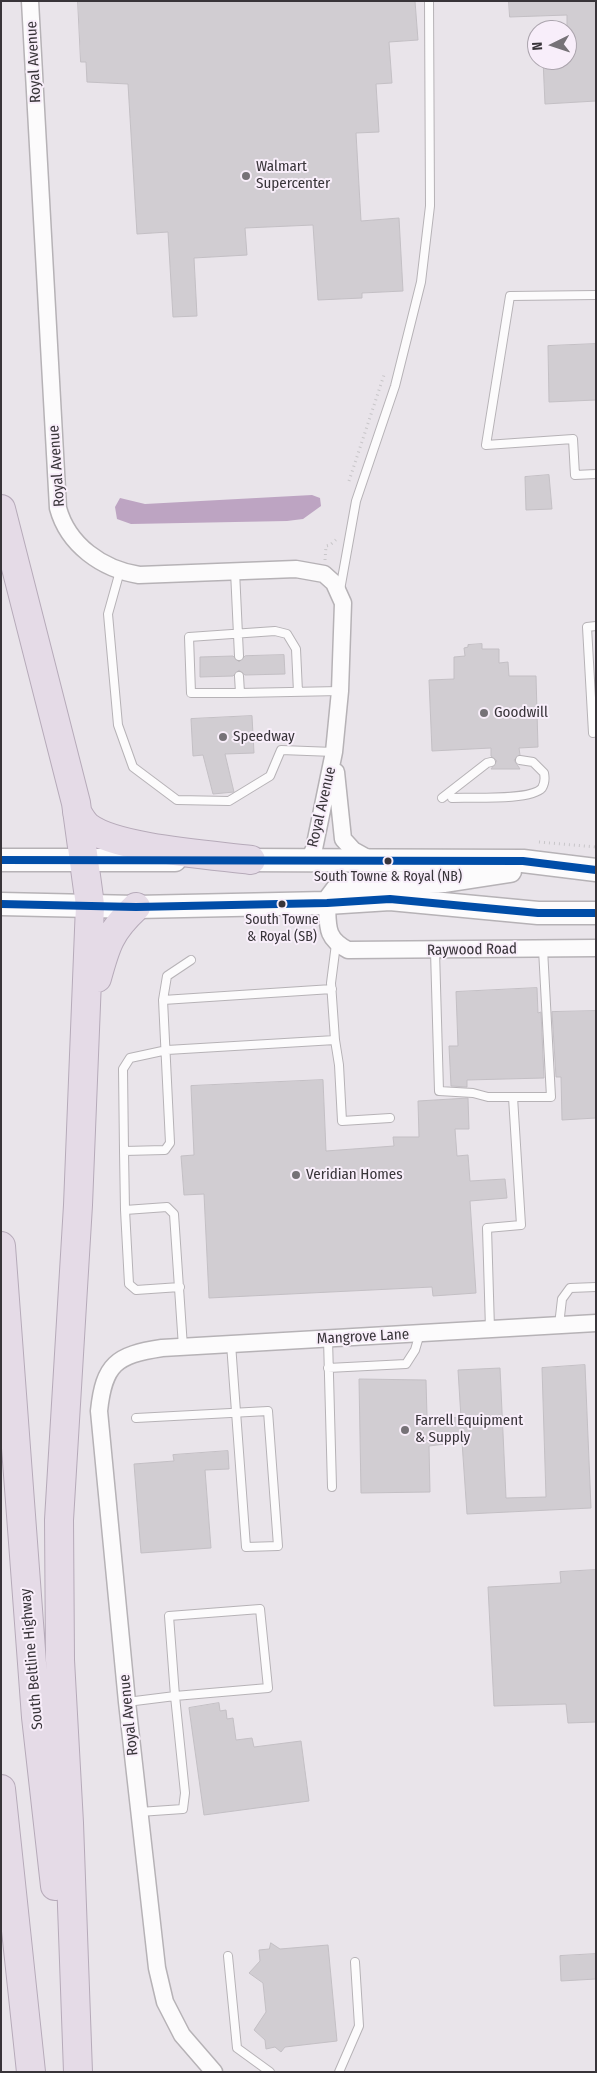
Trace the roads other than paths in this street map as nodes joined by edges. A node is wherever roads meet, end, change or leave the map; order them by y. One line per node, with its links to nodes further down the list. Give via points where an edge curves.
1 (30, 1): 6 (street, Royal Avenue, via 58,508 62,523 72,537 105,566)
2 (429, 1): 8 (lane, via 430,206 421,282 395,386 356,501)
3 (596, 294): 4 (lane, via 510,296 486,445 574,439 575,475)
4 (596, 474)
5 (1, 509): 22 (highway)
6 (120, 571): 7 (street, Royal Avenue, via 139,575); 17 (lane, via 108,614 118,725 133,767 177,800 229,801 270,776 281,750)
7 (235, 571): 8 (street, Royal Avenue, via 296,569 324,574); 10 (lane)
8 (340, 592): 13 (street, Royal Avenue, via 343,640)
9 (596, 626): 16 (lane, via 587,627)
10 (238, 634): 11 (lane); 14 (lane, via 275,631 287,634 296,648); 15 (lane, via 189,636 191,693)
11 (239, 656)
12 (240, 676): 15 (lane)
13 (340, 691): 14 (lane); 17 (street, Royal Avenue)
14 (298, 692): 15 (lane)
15 (240, 693)
16 (593, 733)
17 (334, 752): 26 (street, Royal Avenue, via 314,849); 27 (street, Royal Avenue, via 343,838 352,850)
18 (520, 760): 21 (lane, via 533,762 544,773 544,784 537,791 524,796)
19 (491, 762): 20 (lane)
20 (442, 798)
21 (452, 798)
22 (77, 812): 24 (highway); 25 (highway, via 84,824 105,836 163,849)
23 (1, 860): 24 (street)
24 (85, 860): 25 (street); 32 (highway)
25 (250, 860): 26 (street)
26 (308, 861): 27 (street)
27 (372, 861): 28 (street)
28 (545, 863): 29 (street); 30 (street, via 445,881 346,884)
29 (596, 870)
30 (327, 903): 33 (street); 34 (street, via 390,899 538,913); 35 (street, via 328,931)
31 (1, 904): 32 (street)
32 (90, 905): 33 (street); 42 (highway)
33 (136, 907): 42 (highway, via 119,923 106,948)
34 (596, 913)
35 (342, 947): 38 (street, Raywood Road); 40 (lane)
36 (596, 948): 37 (street, Raywood Road)
37 (543, 949): 38 (street, Raywood Road); 45 (lane, via 551,1097)
38 (435, 951): 45 (lane, via 438,1091)
39 (191, 960): 41 (lane, via 168,976)
40 (332, 989): 41 (lane); 43 (lane)
41 (163, 1000): 44 (lane)
42 (85, 1018): 73 (highway, via 78,1205 59,1520 60,1660)
43 (335, 1040): 44 (lane); 46 (lane, via 342,1121)
44 (167, 1050): 47 (lane, via 130,1058 123,1069); 47 (lane, via 170,1143 166,1150)
45 (513, 1097): 54 (lane, via 521,1225 487,1228)
46 (390, 1118)
47 (124, 1151): 48 (lane)
48 (125, 1210): 50 (lane, via 167,1207 174,1214); 50 (lane, via 128,1284 136,1290)
49 (1, 1246): 73 (highway, South Beltline Highway, via 36,1717)
50 (180, 1287): 58 (lane)
51 (596, 1287): 53 (lane, via 570,1288 562,1299)
52 (596, 1324): 53 (street, Mangrove Lane)
53 (559, 1326): 54 (street, Mangrove Lane)
54 (490, 1329): 55 (street, Mangrove Lane)
55 (420, 1333): 56 (street, Mangrove Lane); 60 (lane, via 406,1364)
56 (328, 1338): 57 (street, Mangrove Lane); 60 (lane)
57 (231, 1344): 58 (street, Mangrove Lane); 61 (lane)
58 (183, 1347): 59 (street, Mangrove Lane)
59 (131, 1354): 65 (street, Royal Avenue, via 109,1371 102,1385 99,1411)
60 (328, 1368): 63 (lane)
61 (236, 1413): 61 (lane, via 246,1547 278,1546 268,1411); 62 (lane)
62 (136, 1418)
63 (332, 1486)
64 (175, 1696): 64 (lane, via 169,1616 260,1610 268,1688); 65 (lane); 67 (lane, via 185,1793 183,1809)
65 (127, 1702): 67 (street, Royal Avenue)
66 (1, 1789): 71 (highway)
67 (140, 1812): 74 (street, Royal Avenue, via 158,1968 165,2002 182,2035)
68 (1, 1869): 71 (highway)
69 (228, 1956): 75 (lane, via 237,2048)
70 (355, 1962): 76 (lane, via 359,2026)
71 (22, 1984): 72 (highway)
72 (31, 2072)
73 (77, 2072)
74 (214, 2072)
75 (270, 2072)
76 (339, 2072)

